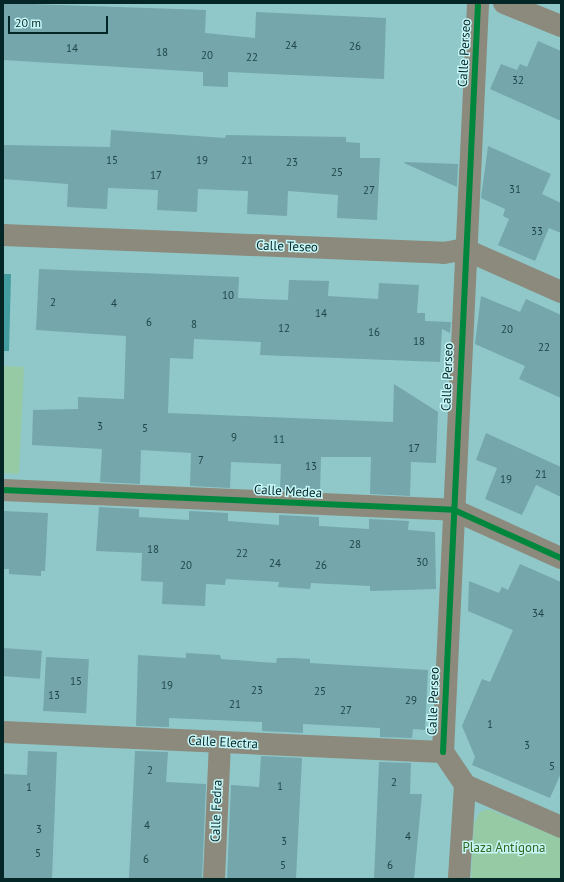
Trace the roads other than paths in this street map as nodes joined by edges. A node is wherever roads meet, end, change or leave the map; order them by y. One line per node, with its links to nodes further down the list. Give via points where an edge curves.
1 (478, 3): 5 (street, Calle Perseo)
2 (504, 3): 3 (street)
3 (561, 26)
4 (3, 235): 5 (street, Calle Teseo, via 444,253)
5 (464, 249): 6 (street); 8 (street, Calle Perseo)
6 (561, 292)
7 (3, 490): 8 (street, Calle Medea)
8 (454, 510): 9 (street, Calle Medea); 12 (street, Calle Perseo)
9 (561, 558)
10 (3, 732): 11 (street, Calle Electra)
11 (220, 743): 12 (street, Calle Electra); 15 (street, Calle Fedra)
12 (443, 752): 13 (street)
13 (465, 785): 14 (street); 16 (street)
14 (561, 827)
15 (214, 879)
16 (459, 879)

